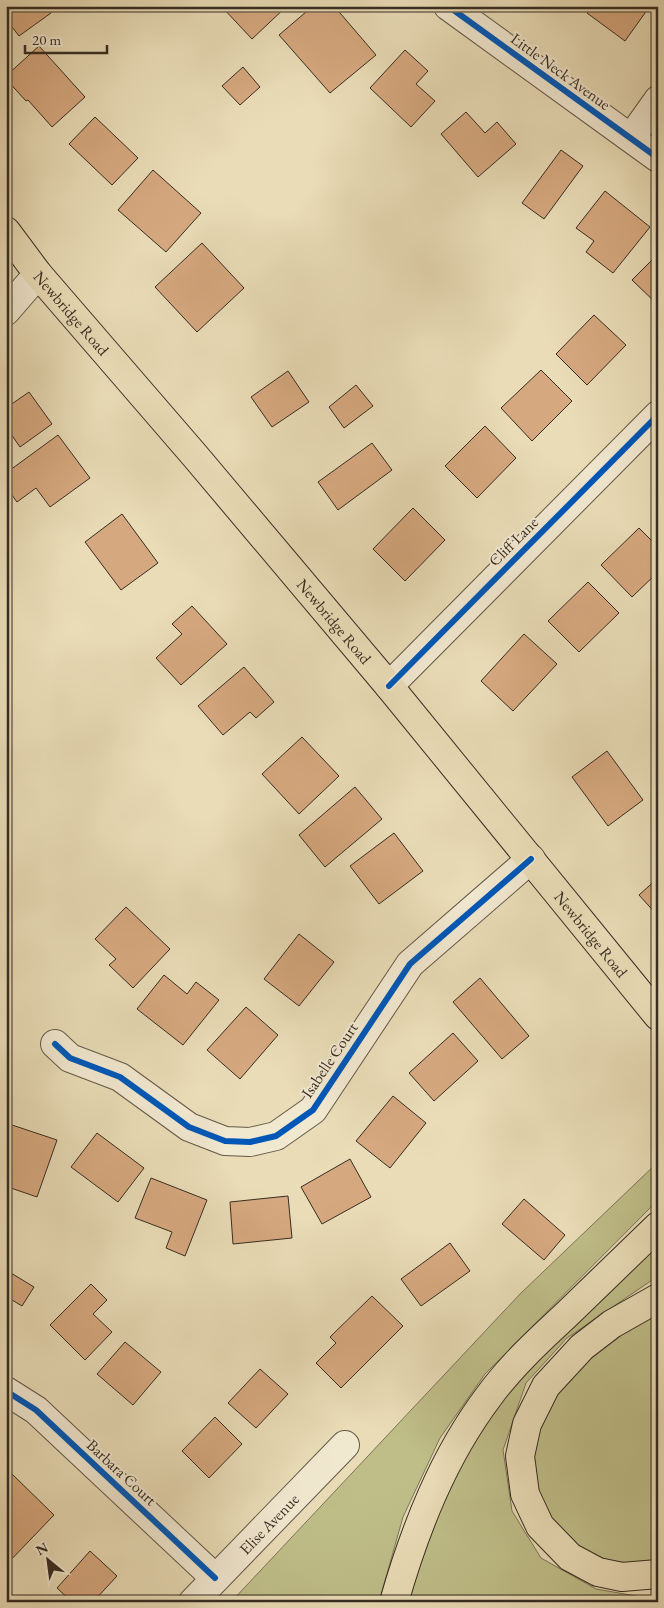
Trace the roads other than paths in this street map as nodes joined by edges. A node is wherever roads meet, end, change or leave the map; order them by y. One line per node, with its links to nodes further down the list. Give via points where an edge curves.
1 (448, 6): 3 (street, Little Neck Avenue)
2 (658, 100): 3 (street)
3 (631, 138): 4 (street, Little Neck Avenue)
4 (658, 158)
5 (6, 231): 6 (main road, Newbridge Road)
6 (38, 274): 7 (street); 9 (main road, Newbridge Road)
7 (6, 311)
8 (658, 415): 9 (street, Cliff Lane)
9 (389, 686): 10 (main road, Newbridge Road)
10 (531, 859): 11 (main road, Newbridge Road); 12 (street, Isabelle Court, via 410,964 312,1110 276,1136 250,1142 225,1141 189,1127 120,1077 70,1058)
11 (658, 1016)
12 (55, 1044)
13 (658, 1226): 20 (main road, via 524,1356 489,1396 432,1491 406,1558)
14 (658, 1298): 17 (main road, via 612,1324 582,1347 546,1386 527,1424 520,1456 525,1494 540,1526 570,1557 598,1572 622,1577)
15 (6, 1391): 18 (street, Barbara Court, via 36,1410)
16 (345, 1445): 18 (street, Elise Avenue)
17 (658, 1574)
18 (215, 1578): 19 (street, Elise Avenue)
19 (192, 1602)
20 (394, 1602)

